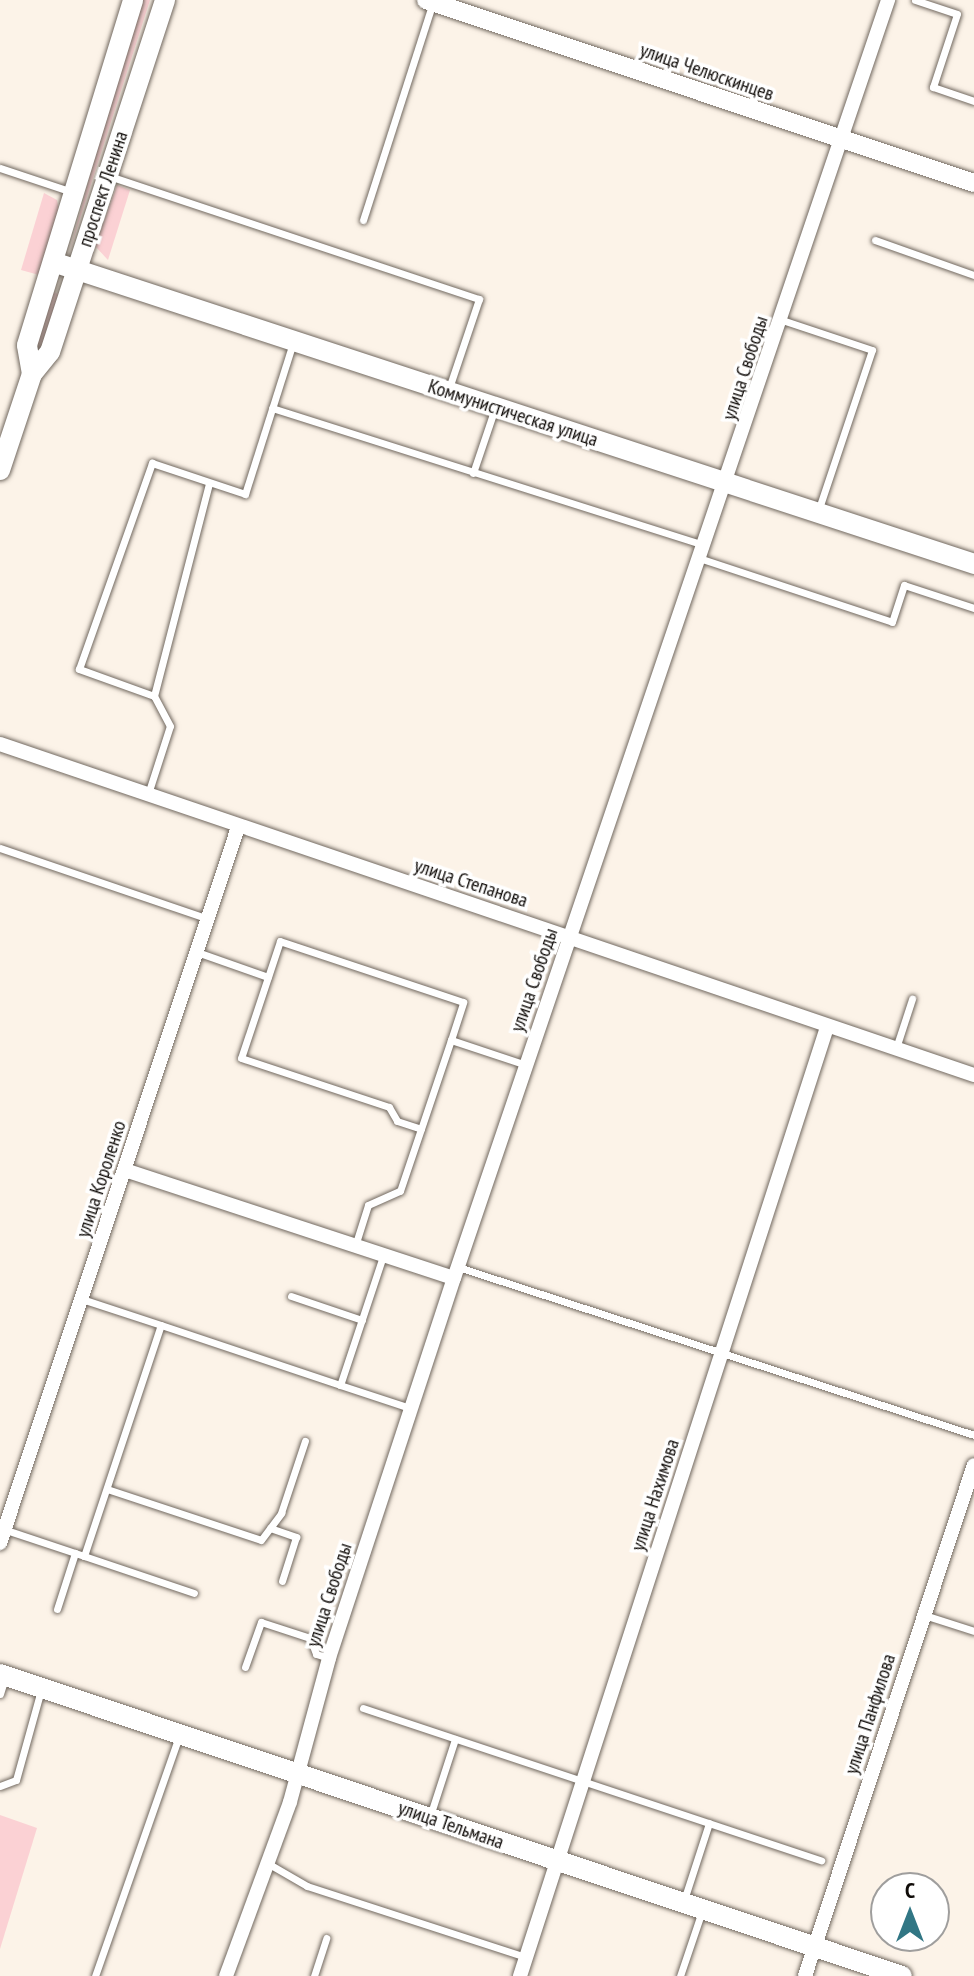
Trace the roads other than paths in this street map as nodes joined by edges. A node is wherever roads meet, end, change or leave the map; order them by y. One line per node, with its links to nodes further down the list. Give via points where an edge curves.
1 (133, 0): 11 (main road, проспект Ленина)
2 (165, 0): 9 (main road, проспект Ленина)
3 (888, 0): 7 (street, улица Свободы)
4 (915, 0): 6 (lane, via 957,14 933,87)
5 (431, 1): 7 (street, улица Челюскинцев); 12 (lane)
6 (974, 101)
7 (842, 140): 10 (street, улица Челюскинцев); 17 (street, улица Свободы)
8 (0, 168): 11 (lane)
9 (107, 175): 15 (main road, проспект Ленина); 20 (lane, via 479,299)
10 (974, 183)
11 (74, 193): 14 (main road, проспект Ленина)
12 (363, 220)
13 (875, 240): 16 (lane)
14 (53, 262): 15 (main road, Коммунистическая улица); 19 (main road, проспект Ленина, via 27,345)
15 (76, 269): 18 (main road, Коммунистическая улица); 19 (main road, проспект Ленина, via 50,352)
16 (974, 275)
17 (782, 320): 26 (street, улица Свободы); 27 (lane, via 872,350)
18 (294, 341): 20 (main road, Коммунистическая улица); 22 (lane)
19 (32, 374): 23 (main road, проспект Ленина)
20 (448, 391): 21 (main road, Коммунистическая улица)
21 (495, 407): 24 (lane); 26 (main road, Коммунистическая улица)
22 (272, 408): 24 (lane); 25 (lane, via 245,494)
23 (0, 470)
24 (473, 473): 28 (lane)
25 (209, 483): 31 (lane); 31 (lane, via 152,463 79,669)
26 (728, 483): 27 (main road, Коммунистическая улица); 28 (street, улица Свободы)
27 (818, 513): 29 (main road, Коммунистическая улица)
28 (705, 553): 30 (lane, via 892,622 904,585); 37 (street, улица Свободы)
29 (974, 564)
30 (974, 608)
31 (154, 696): 33 (lane, via 170,726)
32 (0, 744): 33 (street, улица Степанова)
33 (147, 796): 34 (street, улица Степанова)
34 (238, 827): 36 (street, улица Короленко); 37 (street, улица Степанова)
35 (0, 848): 36 (lane)
36 (208, 919): 38 (street, улица Короленко)
37 (570, 937): 41 (street, улица Степанова); 44 (street, улица Свободы)
38 (197, 952): 39 (lane); 47 (street, улица Короленко)
39 (268, 977): 42 (lane, via 280,941 463,1002); 46 (lane, via 241,1058 389,1107 397,1121)
40 (912, 999): 43 (lane)
41 (827, 1027): 43 (street, улица Степанова); 55 (street, улица Нахимова)
42 (451, 1040): 44 (lane); 46 (lane)
43 (896, 1050): 45 (street, улица Степанова)
44 (526, 1065): 50 (street, улица Свободы)
45 (974, 1075)
46 (421, 1129): 48 (lane, via 400,1191 368,1205)
47 (125, 1170): 48 (street); 52 (street, улица Короленко)
48 (355, 1246): 49 (street)
49 (383, 1256): 50 (street); 53 (lane)
50 (456, 1273): 55 (lane); 57 (street, улица Свободы)
51 (291, 1296): 53 (lane)
52 (82, 1299): 54 (lane); 63 (street, улица Короленко)
53 (362, 1320): 56 (lane)
54 (161, 1325): 56 (lane); 61 (lane)
55 (721, 1354): 58 (lane); 79 (street, улица Нахимова)
56 (340, 1385): 57 (lane)
57 (411, 1409): 71 (street, улица Свободы)
58 (974, 1435)
59 (305, 1441): 62 (lane, via 281,1513)
60 (974, 1465): 69 (street, улица Панфилова)
61 (107, 1489): 62 (lane, via 261,1540); 65 (lane)
62 (270, 1528): 66 (lane, via 296,1537)
63 (3, 1536): 64 (lane)
64 (75, 1553): 65 (lane); 68 (lane)
65 (84, 1556): 67 (lane)
66 (282, 1581)
67 (194, 1593)
68 (57, 1609)
69 (924, 1615): 70 (lane); 88 (street, улица Панфилова)
70 (974, 1631)
71 (329, 1658): 72 (lane, via 316,1654 310,1638 261,1622); 78 (street, улица Свободы)
72 (245, 1667)
73 (2, 1681): 74 (main road, улица Тельмана)
74 (42, 1688): 76 (main road, улица Тельмана); 80 (lane, via 16,1780)
75 (363, 1708): 77 (lane)
76 (179, 1734): 78 (main road, улица Тельмана); 90 (lane)
77 (455, 1739): 79 (lane); 81 (lane)
78 (297, 1773): 81 (main road, улица Тельмана); 85 (street, улица Свободы)
79 (583, 1781): 82 (lane); 84 (street, улица Нахимова)
80 (0, 1786)
81 (429, 1818): 84 (main road, улица Тельмана)
82 (709, 1823): 83 (lane); 86 (lane)
83 (821, 1860)
84 (558, 1861): 86 (main road, улица Тельмана); 89 (street, улица Нахимова)
85 (269, 1864): 89 (lane, via 307,1886); 91 (street, улица Свободы)
86 (693, 1906): 88 (main road, улица Тельмана); 94 (lane)
87 (326, 1938): 92 (lane)
88 (815, 1947): 95 (street, улица Панфилова); 96 (main road, улица Тельмана)
89 (526, 1958): 93 (street, улица Нахимова)
90 (95, 1976)
91 (226, 1976)
92 (314, 1976)
93 (520, 1976)
94 (680, 1976)
95 (805, 1976)
96 (902, 1976)

